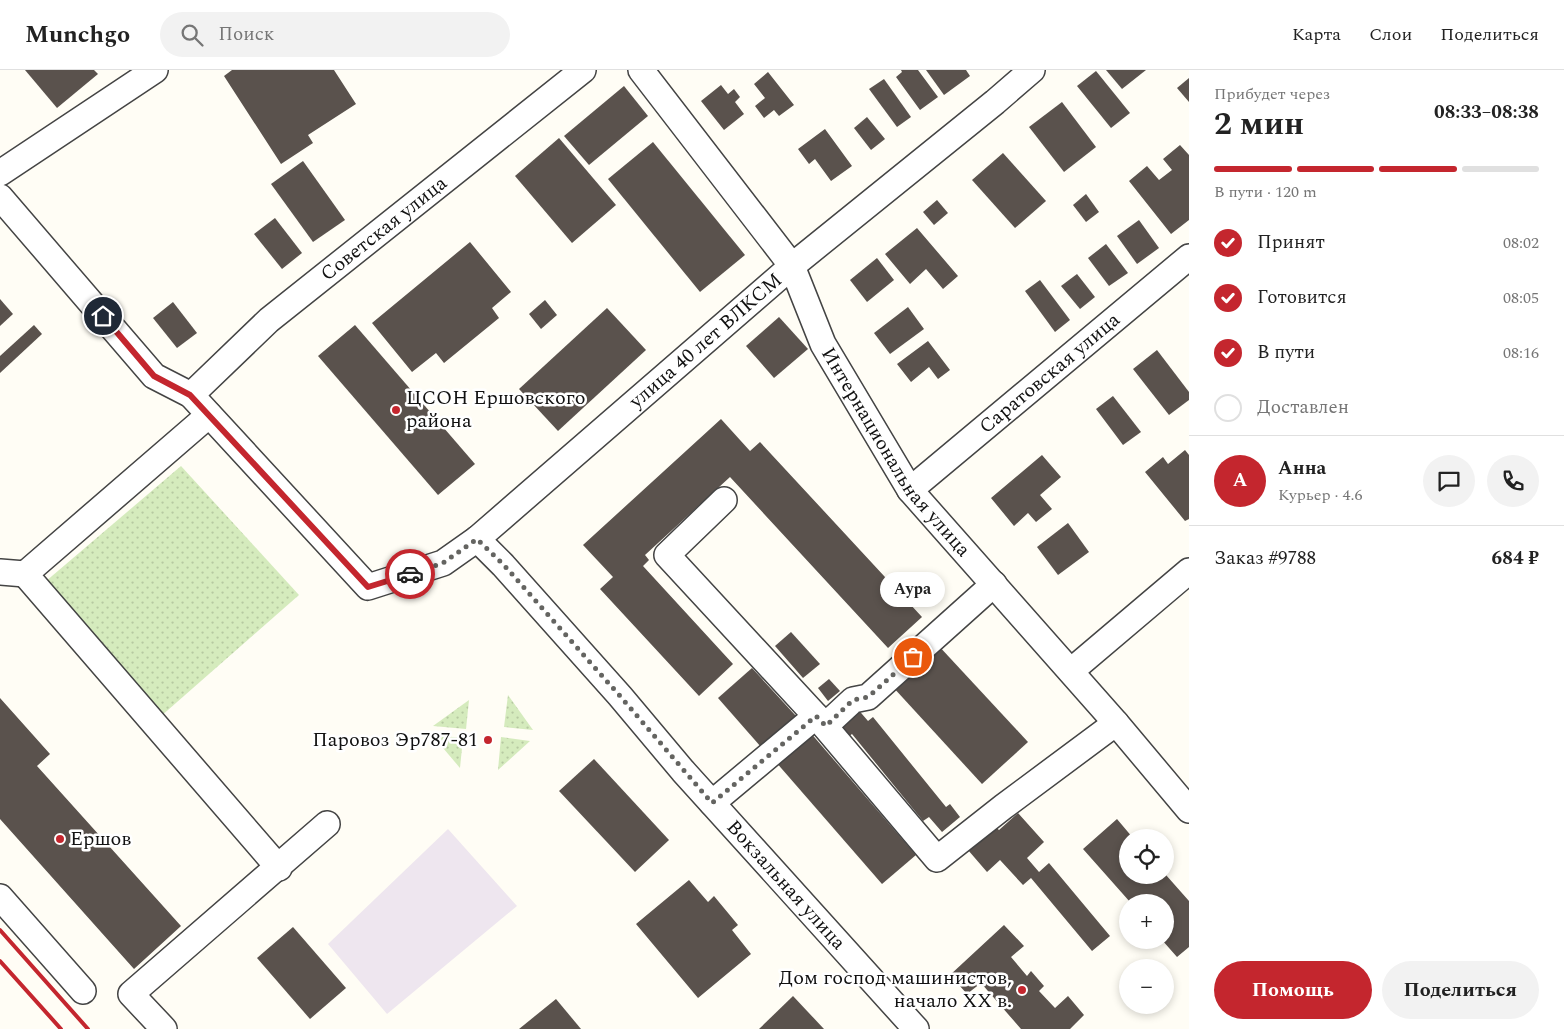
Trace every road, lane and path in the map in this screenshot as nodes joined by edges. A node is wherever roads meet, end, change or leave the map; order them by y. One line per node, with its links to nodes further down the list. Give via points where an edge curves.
1 (155, 70): 5 (street)
2 (583, 70): 9 (street, Советская улица, via 269,320)
3 (641, 70): 8 (street, Интернациональная улица)
4 (1032, 70): 8 (street, улица 40 лет ВЛКСМ)
5 (0, 172)
6 (0, 196): 9 (street, via 154,376)
7 (1189, 257): 11 (street, Саратовская улица)
8 (792, 266): 11 (street, Интернациональная улица, via 823,344); 13 (street, улица 40 лет ВЛКСМ)
9 (190, 395): 10 (street)
10 (209, 415): 13 (street, улица 40 лет ВЛКСМ, via 368,587 443,563); 16 (street)
11 (910, 490): 17 (street, Интернациональная улица)
12 (724, 500): 19 (street, via 667,556)
13 (477, 539): 21 (street, Вокзальная улица, via 503,564)
14 (1189, 571): 18 (street)
15 (0, 572): 16 (street)
16 (25, 574): 24 (street)
17 (994, 584): 18 (street, Интернациональная улица); 19 (street, via 868,697 853,700)
18 (1071, 672): 20 (street, Интернациональная улица)
19 (821, 721): 20 (street, via 937,859); 21 (street)
20 (1116, 723): 22 (street, Интернациональная улица)
21 (712, 803): 28 (street, Вокзальная улица)
22 (1189, 810)
23 (327, 824): 24 (street)
24 (279, 868): 27 (street, via 131,994)
25 (0, 897): 26 (street)
26 (83, 991)
27 (164, 1029)
28 (916, 1029)

